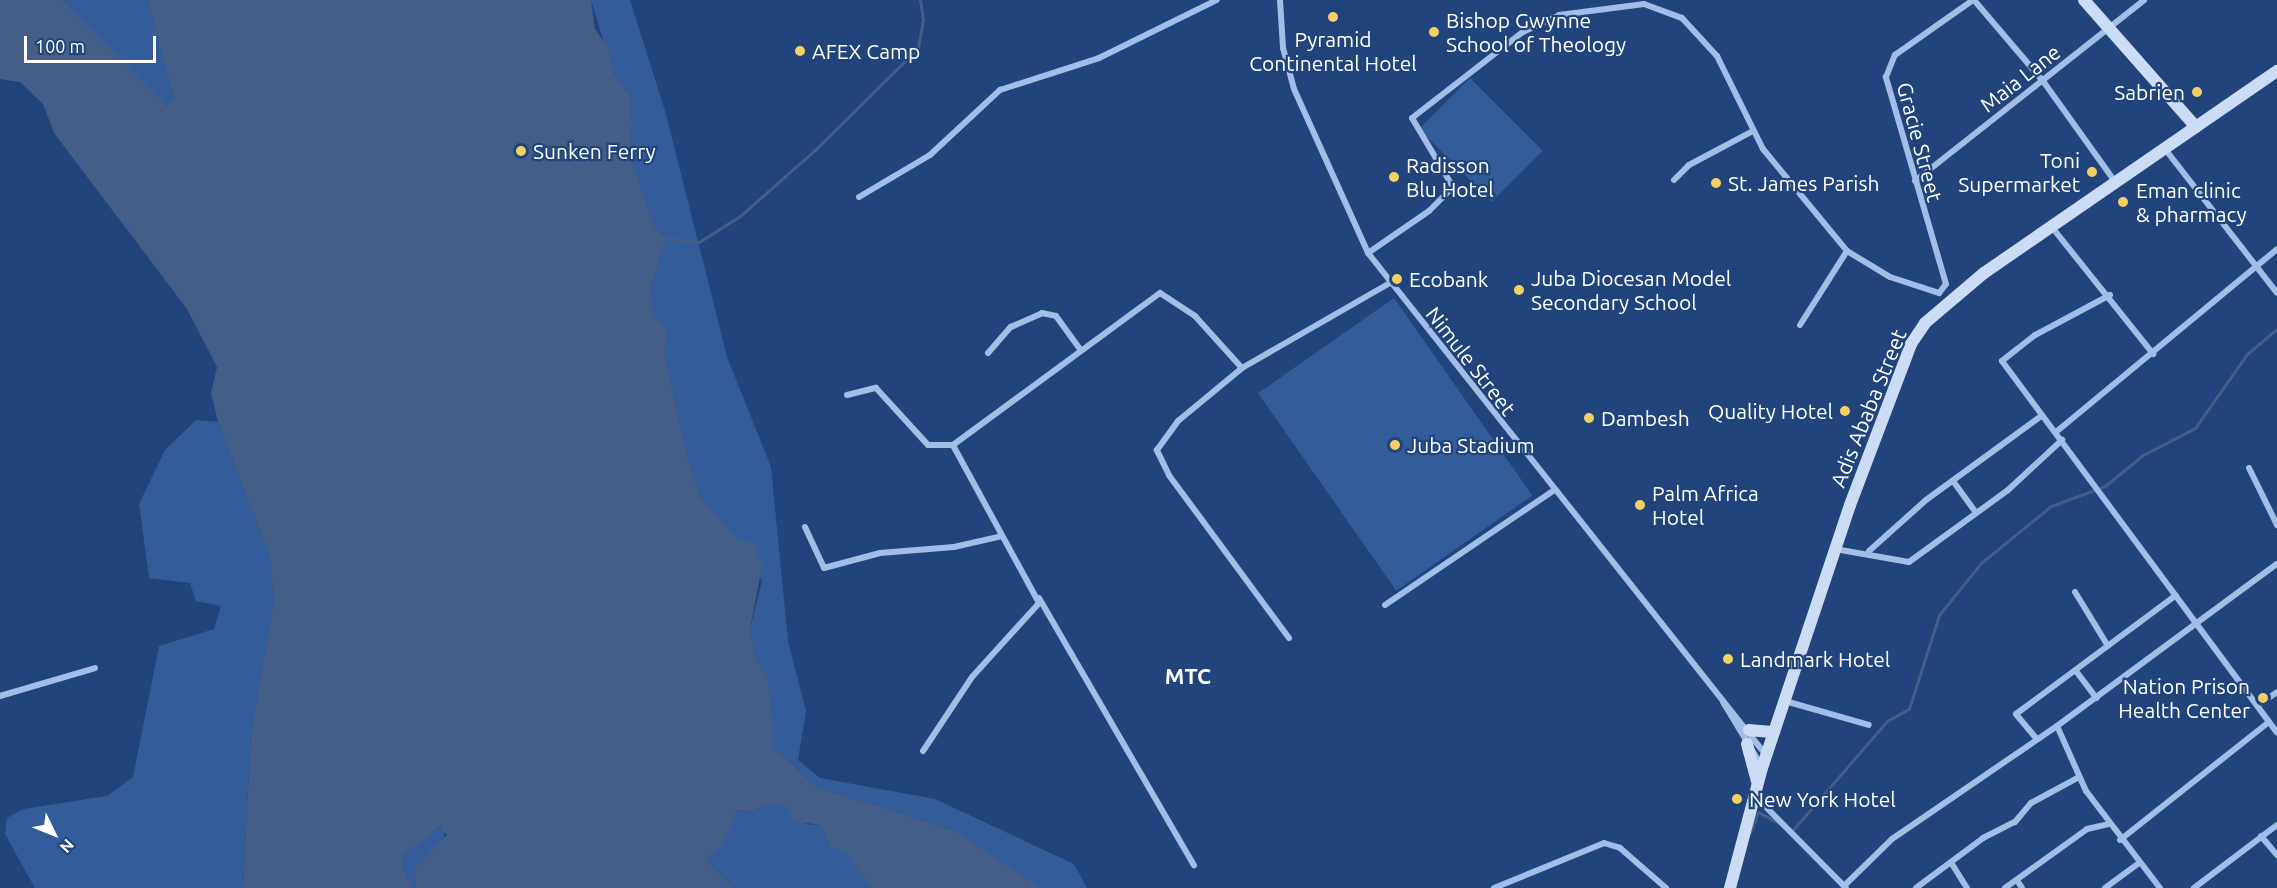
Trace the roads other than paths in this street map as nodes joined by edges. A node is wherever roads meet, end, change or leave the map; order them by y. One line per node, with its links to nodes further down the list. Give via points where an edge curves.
1 (1217, 0): 16 (street, via 1098,58 999,90 930,155)
2 (1280, 0): 20 (street, Nimule Street, via 1282,39 1294,89)
3 (1973, 0): 9 (street); 14 (street, Gracie Street, via 1895,55 1887,68 1885,85)
4 (2084, 0): 7 (street)
5 (2144, 0): 7 (street, Maia Lane)
6 (1645, 2): 11 (street, via 1682,18 1717,56); 20 (street, via 1559,15 1523,32 1412,118 1453,187 1429,211)
7 (2109, 29): 9 (street, Maia Lane); 10 (street)
8 (2277, 71): 10 (street, Adis Ababa Street)
9 (2043, 81): 14 (street, Maia Lane); 15 (street)
10 (2196, 128): 12 (street, Adis Ababa Street)
11 (1751, 132): 13 (street, via 1689,165); 19 (street)
12 (2165, 150): 15 (street, Adis Ababa Street); 21 (street)
13 (1674, 180)
14 (1915, 181): 23 (street, Gracie Street)
15 (2116, 183): 17 (street, Adis Ababa Street)
16 (859, 197)
17 (2051, 226): 25 (street); 26 (street, Adis Ababa Street)
18 (2277, 249): 21 (street)
19 (1847, 250): 23 (street, via 1890,277 1939,292); 27 (street)
20 (1368, 253): 22 (street, Nimule Street)
21 (2255, 266): 24 (street); 30 (street)
22 (1390, 283): 31 (street); 39 (street, Nimule Street)
23 (1946, 284): 26 (street, Gracie Street)
24 (2277, 293)
25 (2110, 295): 30 (street); 33 (street, via 2035,335 2002,361)
26 (1953, 299): 44 (street, Adis Ababa Street, via 1925,322 1911,344)
27 (1800, 325)
28 (1080, 349): 29 (street, via 1056,316 1042,313 1011,327); 31 (street, via 1165,293 1195,316); 36 (street)
29 (988, 353)
30 (2153, 354): 34 (street)
31 (1242, 368): 52 (street, via 1160,439 1157,457)
32 (846, 395): 36 (street, via 881,390 928,445)
33 (2041, 416): 34 (street); 38 (street)
34 (2056, 432): 35 (street)
35 (2062, 440): 40 (street); 48 (street)
36 (953, 445): 43 (street)
37 (2249, 468): 41 (street)
38 (1953, 481): 40 (street); 45 (street)
39 (1553, 491): 50 (street); 59 (street, Nimule Street)
40 (1976, 513): 45 (street, via 1910,562)
41 (2277, 525)
42 (805, 527): 43 (street, via 817,561 829,568 880,554 954,548)
43 (1002, 536): 49 (street)
44 (1835, 549): 45 (street); 60 (street, Adis Ababa Street)
45 (1869, 551)
46 (2277, 564): 51 (street)
47 (2075, 592): 53 (street)
48 (2176, 596): 51 (street); 53 (street)
49 (1039, 597): 70 (street, via 972,677); 81 (street)
50 (1385, 605)
51 (2200, 625): 58 (street); 61 (street)
52 (1289, 638)
53 (2108, 646): 55 (street)
54 (95, 668): 57 (street)
55 (2076, 671): 58 (street); 68 (street, via 2016,714)
56 (2277, 692): 61 (street)
57 (0, 696)
58 (2096, 698): 64 (street)
59 (1722, 699): 65 (street, Nimule Street); 69 (street, Nimule Street)
60 (1785, 701): 63 (street); 66 (street, Adis Ababa Street)
61 (2258, 705): 62 (street)
62 (2269, 722): 67 (street); 77 (street)
63 (1869, 725)
64 (2057, 726): 68 (street); 72 (street)
65 (1749, 730): 66 (street); 71 (street, Nimule Street)
66 (1774, 732): 71 (street, Adis Ababa Street)
67 (2277, 732)
68 (2036, 738): 83 (street, via 1892,839)
69 (1747, 744): 71 (street, Nimule Street); 73 (street)
70 (923, 751)
71 (1764, 762): 73 (street, Adis Ababa Street)
72 (2079, 777): 74 (street); 80 (street, via 2031,803 2015,822 1983,838)
73 (1756, 791): 83 (street); 86 (street, Adis Ababa Street)
74 (2108, 824): 77 (street); 82 (street, via 2087,829)
75 (2277, 825): 76 (street)
76 (2261, 836): 78 (street); 93 (street)
77 (2120, 840): 79 (street)
78 (2277, 855)
79 (2139, 863): 91 (street); 92 (street)
80 (1952, 864): 87 (street); 88 (street)
81 (1194, 865)
82 (2017, 880): 89 (street); 90 (street)
83 (1845, 887)
84 (1494, 888): 85 (street, via 1604,843 1620,848)
85 (1666, 888)
86 (1730, 888)
87 (1916, 888)
88 (1967, 888)
89 (2005, 888)
90 (2022, 888)
91 (2105, 888)
92 (2160, 888)
93 (2194, 888)

